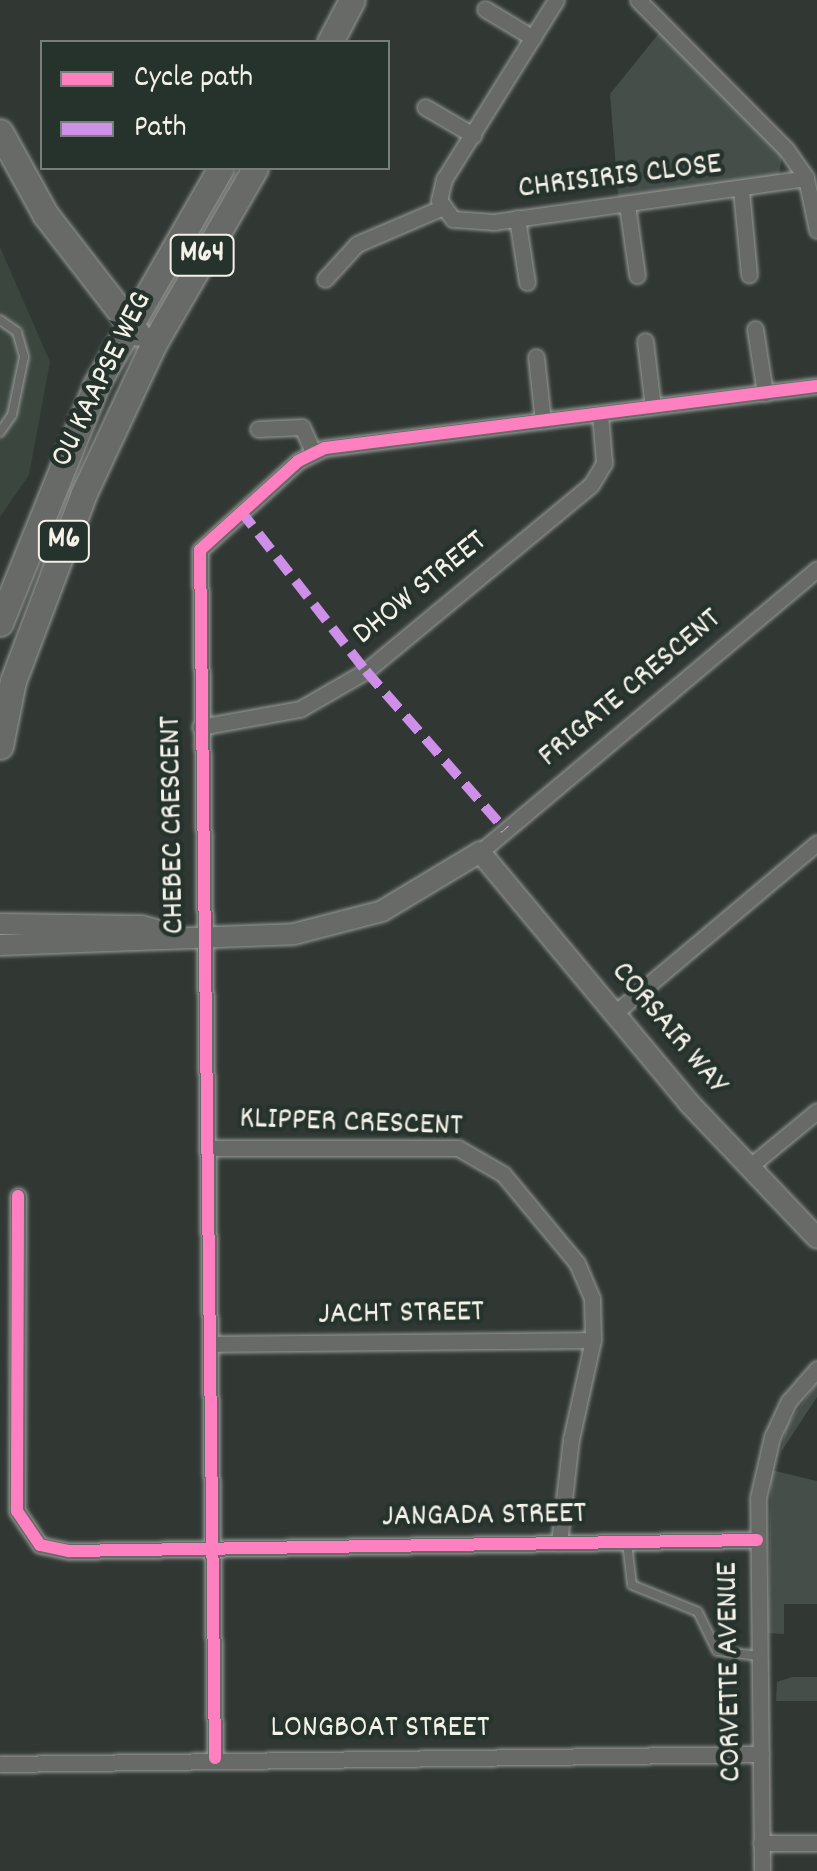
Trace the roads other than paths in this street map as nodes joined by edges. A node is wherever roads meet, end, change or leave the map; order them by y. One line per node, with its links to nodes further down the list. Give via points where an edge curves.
1 (556, 0): 5 (street)
2 (638, 0): 13 (street, CHRISIRIS CLOSE, via 786,149)
3 (348, 6): 6 (main road); 7 (main road)
4 (485, 9): 5 (street)
5 (533, 38): 10 (street)
6 (318, 40)
7 (331, 40)
8 (425, 107): 10 (street)
9 (0, 132): 24 (main road, via 44,214)
10 (472, 135): 16 (street, via 444,179)
11 (220, 170): 24 (main road, OU KAAPSE WEG / M64)
12 (254, 170): 27 (main road, OU KAAPSE WEG / M64)
13 (806, 178): 14 (street, CHRISIRIS CLOSE); 18 (street)
14 (741, 190): 15 (street, CHRISIRIS CLOSE); 19 (street)
15 (628, 205): 17 (street, CHRISIRIS CLOSE); 20 (street)
16 (441, 208): 17 (street, CHRISIRIS CLOSE, via 462,223); 21 (street, via 356,244)
17 (517, 218): 22 (street)
18 (817, 230)
19 (749, 274)
20 (637, 275)
21 (325, 279)
22 (527, 282)
23 (0, 320): 35 (lane, via 16,332 24,358 12,415)
24 (125, 325): 27 (main road); 38 (main road, OU KAAPSE WEG / M6)
25 (755, 329): 30 (street)
26 (645, 341): 31 (street)
27 (153, 345): 40 (main road, OU KAAPSE WEG / M6, via 48,579 13,680)
28 (536, 357): 33 (street)
29 (817, 386): 30 (street)
30 (765, 393): 31 (street)
31 (653, 407): 32 (street)
32 (600, 414): 33 (street); 39 (street, DHOW STREET, via 604,464 590,485 366,671 300,709)
33 (544, 421): 36 (street)
34 (258, 429): 36 (street, via 302,427)
35 (0, 432)
36 (313, 452): 39 (street, CHEBEC CRESCENT, via 213,532 200,550)
37 (817, 569): 42 (street, FRIGATE CRESCENT)
38 (0, 623)
39 (200, 727): 44 (street, CHEBEC CRESCENT)
40 (0, 746)
41 (817, 843): 46 (street)
42 (480, 852): 44 (street, via 412,897 344,924 294,934); 46 (street, CORSAIR WAY)
43 (0, 924): 44 (street, via 141,926)
44 (197, 938): 45 (street); 48 (street, CHEBEC CRESCENT)
45 (0, 945)
46 (615, 1014): 49 (street, CORSAIR WAY)
47 (817, 1110): 49 (street)
48 (208, 1148): 52 (street, KLIPPER CRESCENT, via 432,1147 481,1156 504,1174 577,1263 592,1299); 53 (street, CHEBEC CRESCENT)
49 (749, 1167): 51 (street, CORSAIR WAY)
50 (18, 1196): 58 (street, JANGADA STREET, via 22,1527 52,1550)
51 (817, 1238)
52 (593, 1340): 53 (street, JACHT STREET); 57 (street, KLIPPER CRESCENT, via 571,1439)
53 (210, 1344): 58 (street, CHEBEC CRESCENT)
54 (817, 1368): 55 (street, CORVETTE AVENUE, via 789,1401 772,1437)
55 (757, 1540): 56 (street, JANGADA STREET); 59 (street, CORVETTE AVENUE)
56 (627, 1542): 57 (street, JANGADA STREET); 59 (lane, via 632,1584 698,1612 716,1651)
57 (559, 1543): 58 (street, JANGADA STREET)
58 (212, 1548): 61 (street, CHEBEC CRESCENT)
59 (759, 1656): 60 (street, CORVETTE AVENUE)
60 (761, 1754): 61 (street, LONGBOAT STREET); 63 (street, CORVETTE AVENUE)
61 (214, 1758): 62 (street, LONGBOAT STREET)
62 (0, 1764)
63 (762, 1843): 64 (street); 65 (street, CORVETTE AVENUE)
64 (817, 1843)
65 (762, 1871)

